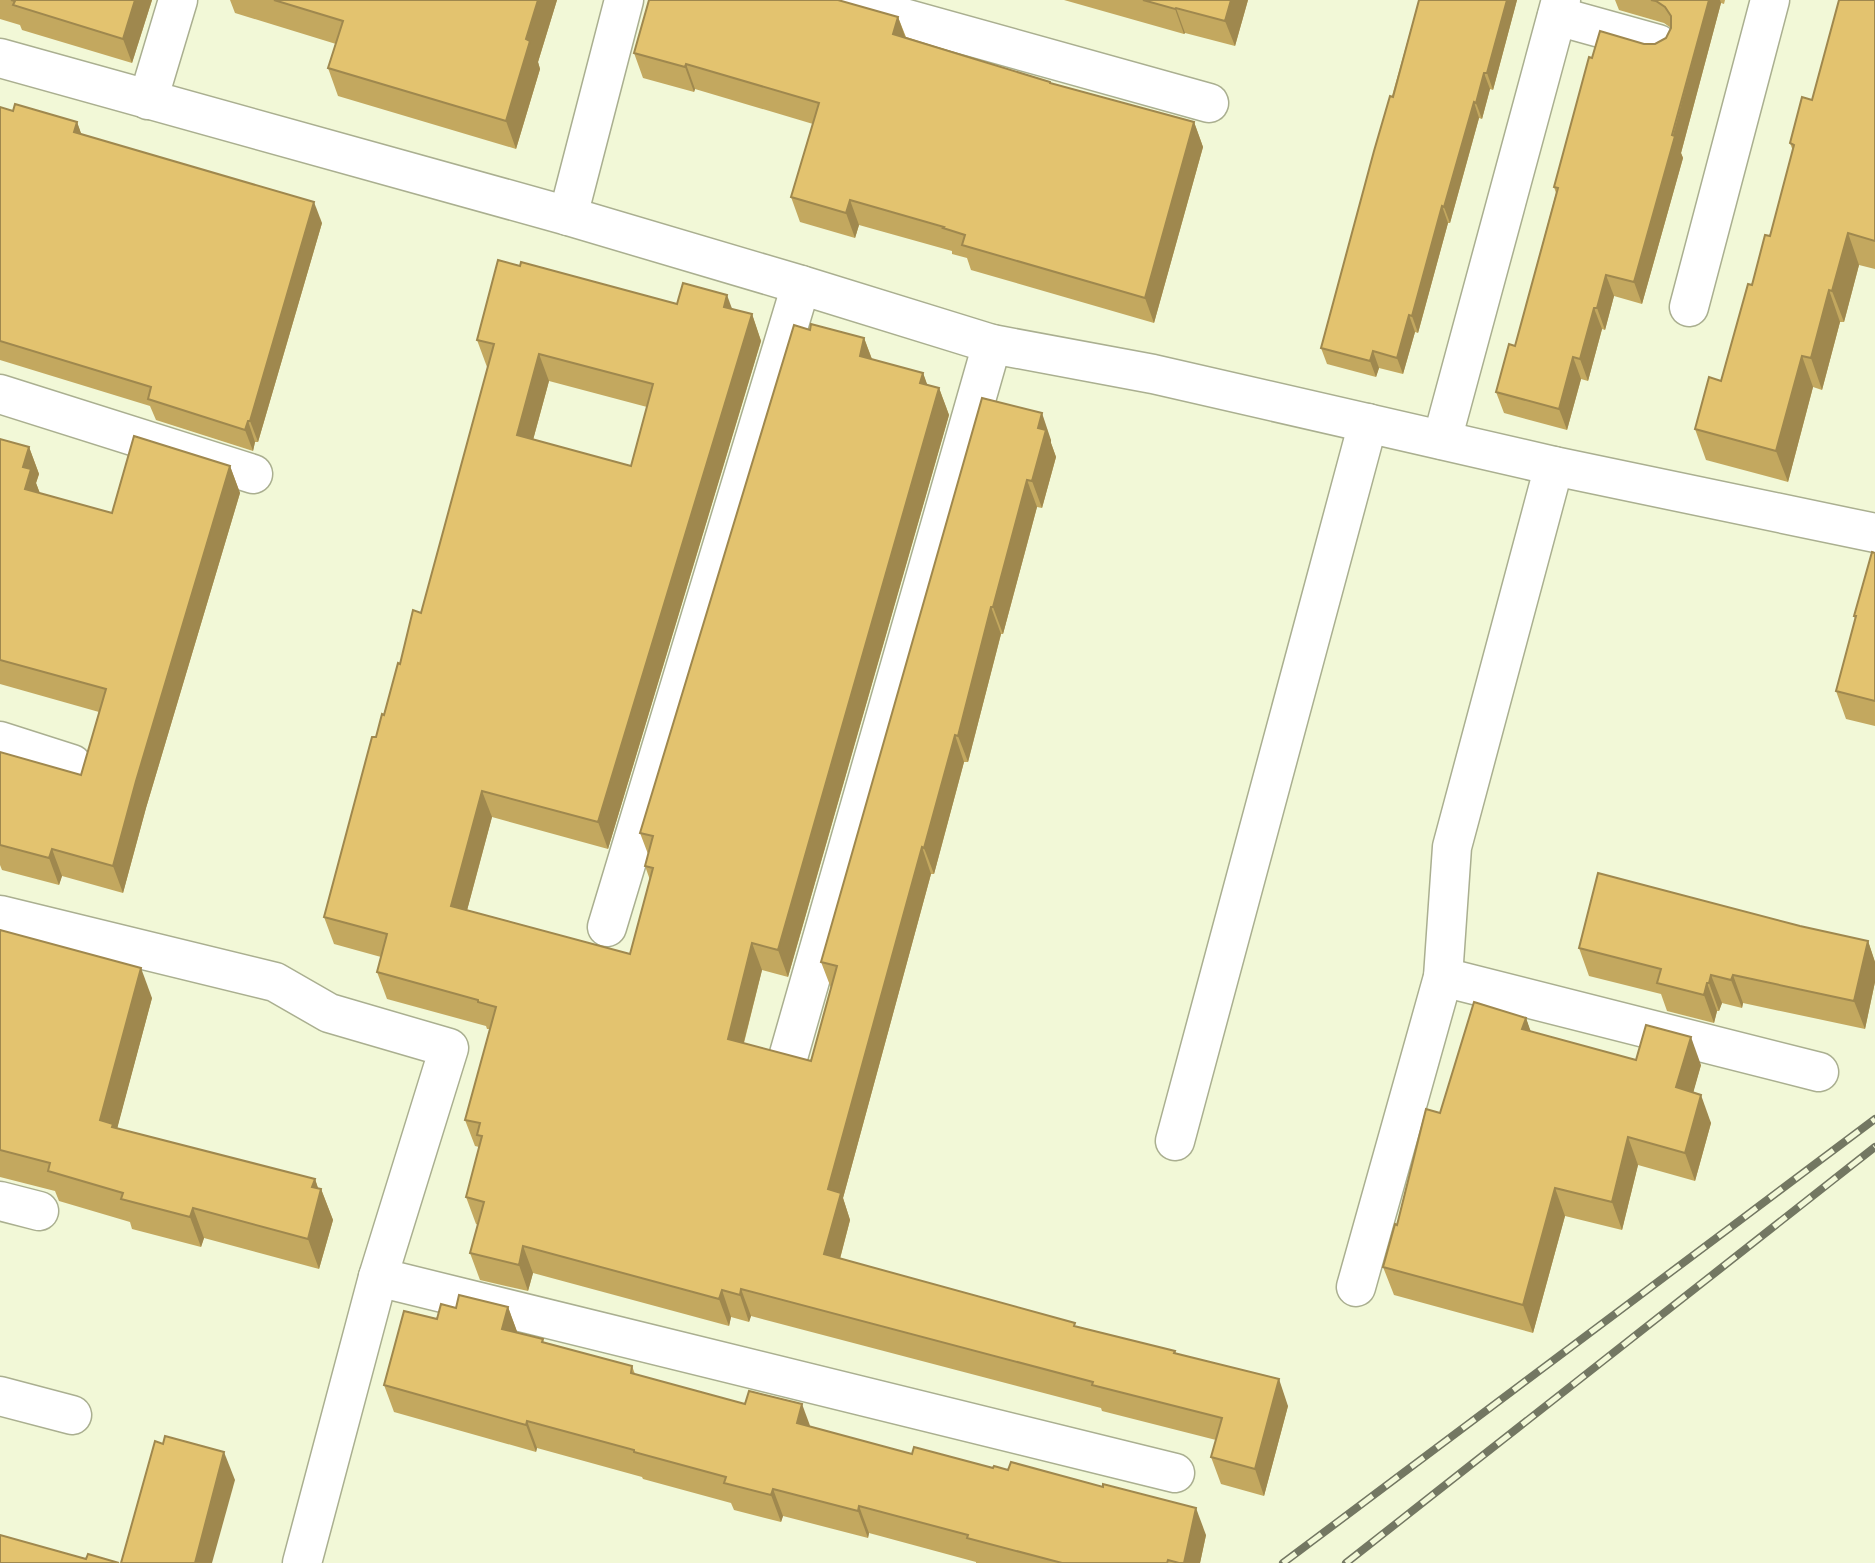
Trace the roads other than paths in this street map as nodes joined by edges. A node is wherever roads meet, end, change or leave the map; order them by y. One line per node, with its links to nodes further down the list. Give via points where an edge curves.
1 (178, 0): 8 (street)
2 (624, 0): 10 (street)
3 (839, 0): 9 (street)
4 (1770, 0): 12 (street)
5 (1559, 8): 6 (street); 16 (street)
6 (1658, 44)
7 (0, 58): 8 (street)
8 (148, 100): 10 (street)
9 (1209, 103)
10 (568, 216): 11 (street)
11 (801, 285): 13 (street); 23 (street)
12 (1689, 307)
13 (992, 344): 15 (street, via 1153,374); 25 (street)
14 (0, 394): 18 (street)
15 (1368, 423): 16 (street); 27 (street)
16 (1442, 440): 17 (street)
17 (1554, 466): 19 (street); 24 (street, via 1452,847)
18 (253, 474)
19 (1875, 533)
20 (0, 741): 21 (street)
21 (72, 764)
22 (0, 915): 30 (street, via 275,982 329,1013 449,1048)
23 (607, 927)
24 (1443, 977): 26 (street); 31 (street)
25 (789, 1054)
26 (1819, 1072)
27 (1175, 1141)
28 (0, 1201): 29 (street)
29 (39, 1211)
30 (378, 1277): 34 (street); 35 (street)
31 (1356, 1287)
32 (0, 1396): 33 (street)
33 (72, 1415)
34 (1175, 1474)
35 (302, 1563)

